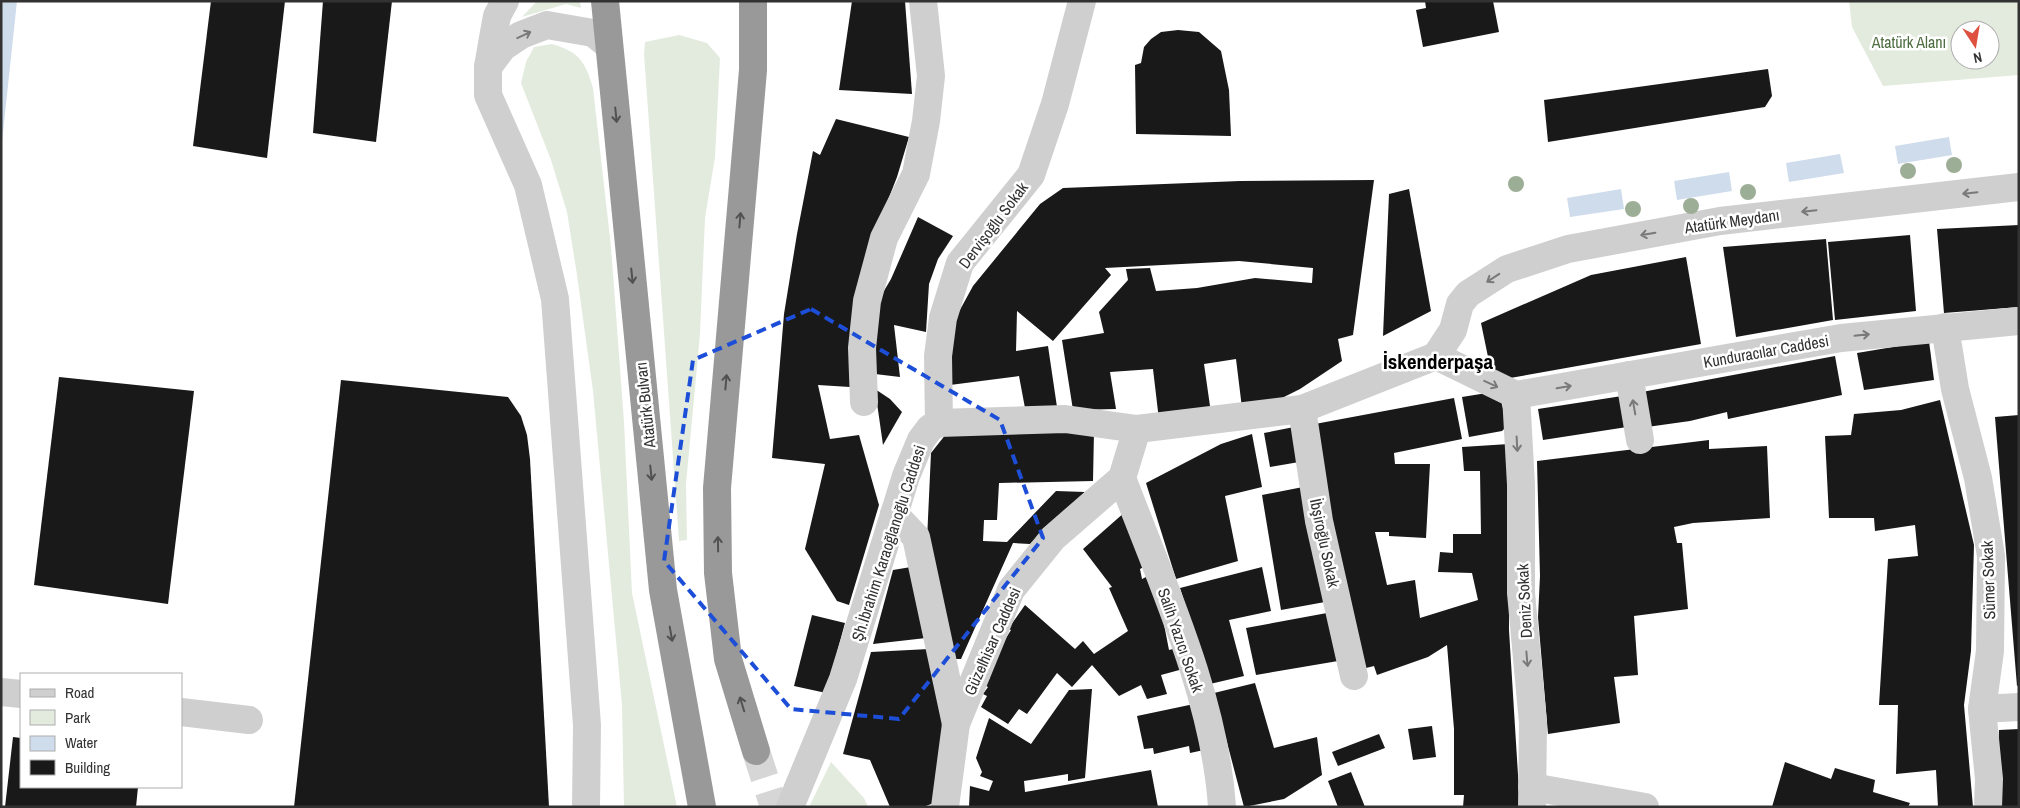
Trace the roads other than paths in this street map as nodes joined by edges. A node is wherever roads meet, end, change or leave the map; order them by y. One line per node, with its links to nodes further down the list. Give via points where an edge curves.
1 (505, 1): 7 (street, via 497,16)
2 (605, 1): 6 (highway, Atatürk Bulvarı)
3 (923, 1): 14 (street, via 931,76 926,120 916,174 884,238 867,301 862,348)
4 (1082, 1): 16 (street, Dervişoğlu Sokak, via 1055,104 1031,175 960,263 943,318 938,356)
5 (754, 4): 29 (highway, one-way to 5, via 728,659 718,573 717,498 753,70)
6 (610, 56): 7 (street, one-way to 6, via 503,47 521,35 547,26 593,33); 33 (highway, Atatürk Bulvarı, one-way to 33, via 663,590)
7 (488, 67): 32 (street, via 488,95 528,185 555,299 587,726)
8 (2019, 187): 11 (street, Atatürk Meydanı, one-way to 11, via 1720,221 1568,249 1507,269 1468,294 1460,304 1452,330)
9 (2019, 321): 10 (street, Kunduracılar Caddesi)
10 (1945, 326): 12 (street, Kunduracılar Caddesi, one-way to 10, via 1841,338); 25 (street, Sümer Sokak, via 1955,389 1978,478 1990,556 1990,651)
11 (1436, 356): 13 (street, one-way to 13); 15 (street)
12 (1629, 376): 13 (street, Kunduracılar Caddesi, one-way to 12); 18 (street, one-way to 12)
13 (1516, 395): 30 (street, Deniz Sokak, one-way to 30, via 1522,593 1533,724)
14 (864, 402)
15 (1302, 409): 17 (street); 21 (street, İbşiroğlu Sokak, via 1319,521)
16 (939, 423): 17 (street, via 1065,419); 20 (street, Şh.İbrahim Karaoğlanoğlu Caddesi, via 930,428 921,440)
17 (1137, 429): 19 (street)
18 (1640, 440)
19 (1122, 478): 28 (street, Güzelhisar Caddesi, via 1053,538 1011,590); 36 (street, Salih Yazıcı Sokak, via 1190,656 1220,773)
20 (894, 514): 28 (street, via 916,537); 34 (street, Şh.İbrahim Karaoğlanoğlu Caddesi, via 843,679)
21 (1354, 676)
22 (1, 692): 23 (street)
23 (20, 694)
24 (2019, 708): 25 (street)
25 (1982, 709): 37 (street, Sümer Sokak, via 1989,779)
26 (182, 712): 27 (street)
27 (249, 720)
28 (956, 724): 35 (street, Güzelhisar Caddesi)
29 (756, 751)
30 (1532, 797): 31 (street)
31 (1630, 805)
32 (586, 807)
33 (702, 807)
34 (790, 807)
35 (945, 807)
36 (1222, 807)
37 (1988, 807)

